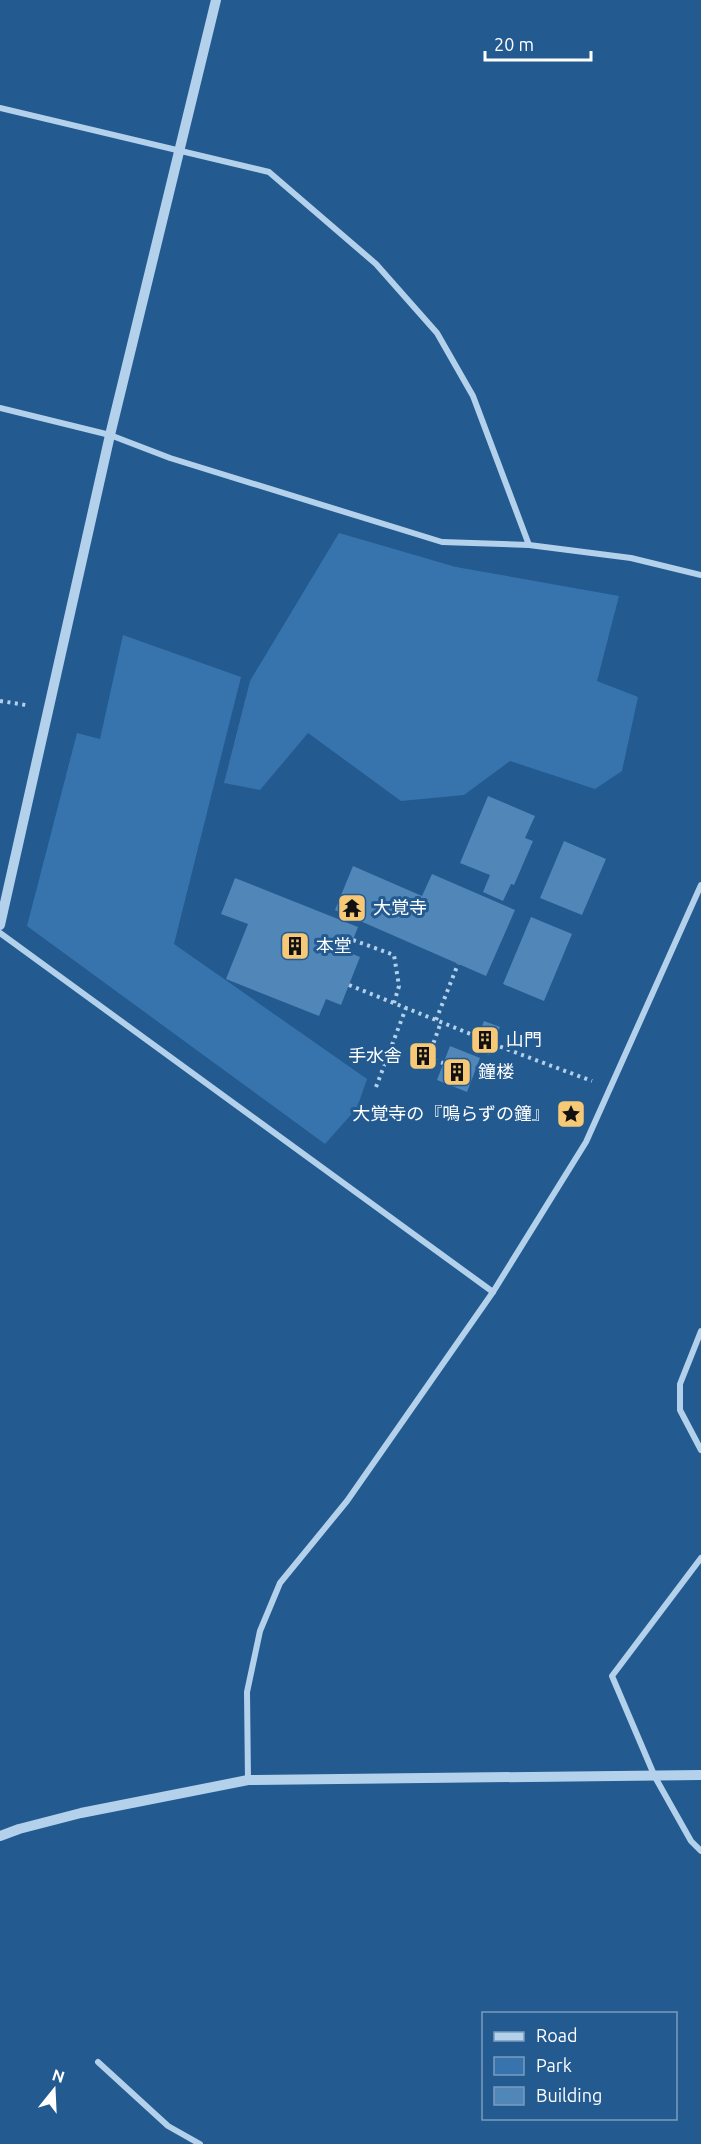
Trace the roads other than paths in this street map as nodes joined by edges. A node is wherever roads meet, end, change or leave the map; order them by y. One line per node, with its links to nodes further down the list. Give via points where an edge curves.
1 (216, 0): 3 (street)
2 (0, 108): 3 (street)
3 (179, 151): 5 (street); 6 (street, via 269,172 384,272 437,333 473,396)
4 (0, 408): 5 (street)
5 (110, 435): 6 (street, via 170,458 442,542); 9 (street)
6 (529, 545): 7 (street, via 631,558)
7 (701, 575)
8 (701, 885): 11 (street, via 586,1142)
9 (0, 925)
10 (0, 933): 11 (street)
11 (493, 1292): 17 (street, via 347,1501 280,1582 260,1631 247,1692)
12 (701, 1331): 13 (street, via 680,1384 680,1410)
13 (701, 1450)
14 (701, 1558): 16 (street, via 612,1676)
15 (701, 1775): 16 (street)
16 (654, 1777): 17 (street); 19 (street, via 691,1841)
17 (248, 1780): 18 (street, via 81,1813)
18 (0, 1836)
19 (701, 1851)
20 (98, 2062): 21 (street, via 168,2126)
21 (200, 2144)

